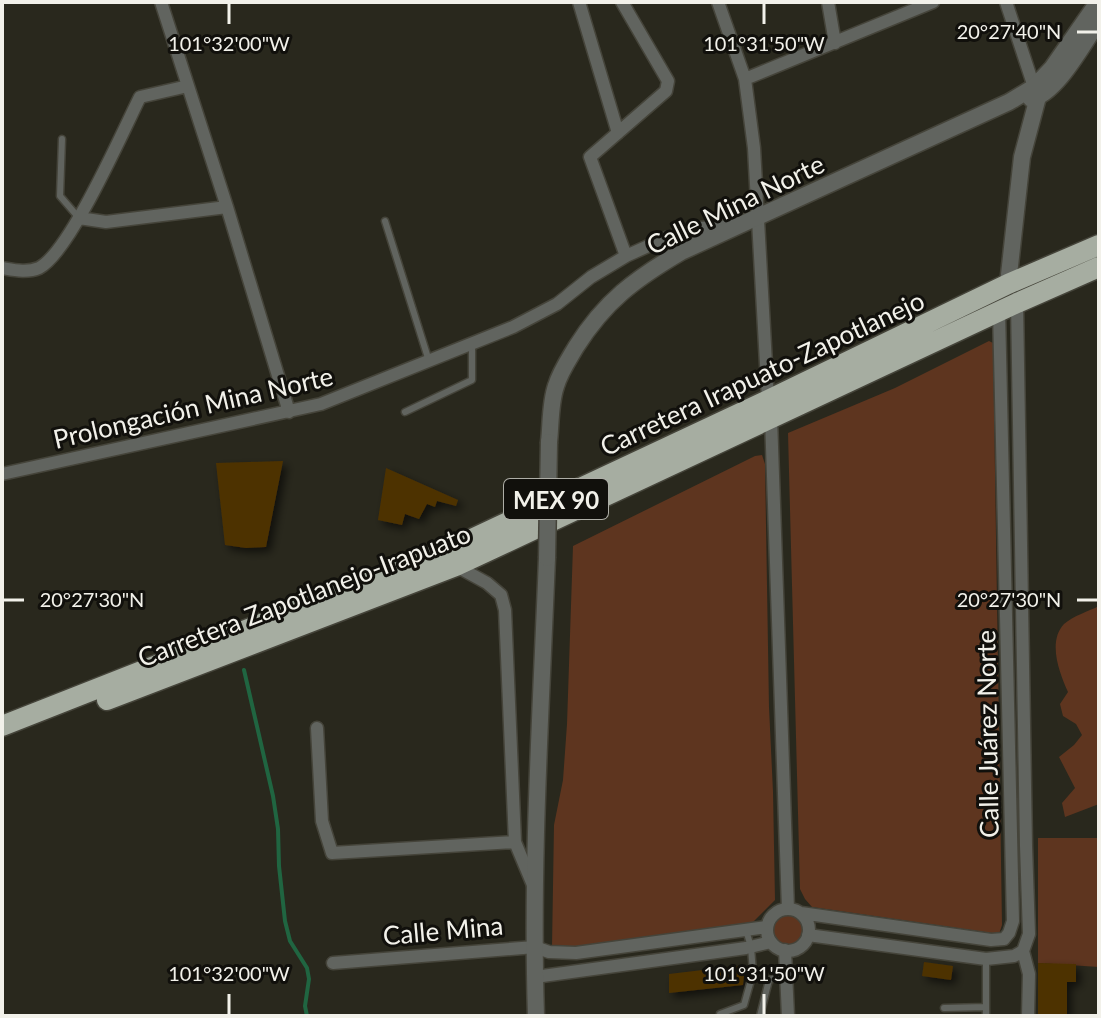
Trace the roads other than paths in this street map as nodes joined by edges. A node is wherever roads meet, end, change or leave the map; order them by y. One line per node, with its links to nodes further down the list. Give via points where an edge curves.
1 (161, 2): 12 (street)
2 (579, 2): 14 (street)
3 (622, 2): 14 (street, via 668,81 666,91)
4 (718, 2): 11 (street)
5 (828, 2): 10 (street)
6 (1006, 2): 13 (street)
7 (1098, 2): 9 (street, Calle Mina Norte)
8 (930, 3): 10 (street)
9 (1094, 21): 13 (street, Calle Mina Norte, via 1059,79)
10 (835, 43): 11 (street)
11 (745, 79): 18 (street)
12 (188, 86): 16 (street); 17 (street, via 140,97)
13 (1036, 92): 18 (street, Calle Mina Norte); 25 (street, via 1022,157)
14 (618, 133): 22 (street, via 590,157)
15 (62, 139): 17 (lane, via 60,196)
16 (227, 207): 17 (street, via 106,222); 29 (street)
17 (79, 218): 24 (street, via 37,269)
18 (758, 218): 20 (street, Calle Mina Norte); 28 (street)
19 (385, 221): 27 (lane)
20 (741, 226): 22 (street, Prolongación Mina Norte, via 701,228); 39 (street, Calle Mina Norte, bridge, via 681,252 615,296 589,327 555,388)
21 (1099, 245): 25 (highway, Carretera Irapuato-Zapotlanejo / MEX 90)
22 (626, 256): 26 (street, Prolongación Mina Norte, via 557,304)
23 (1099, 267): 25 (highway, Carretera Zapotlanejo-Irapuato / MEX 90)
24 (2, 268)
25 (1008, 299): 28 (highway, Carretera Zapotlanejo-Irapuato / MEX 90); 28 (highway, Carretera Irapuato-Zapotlanejo / MEX 90); 32 (street, Calle Juárez Norte); 33 (street, Calle Juárez Norte)
26 (472, 344): 27 (street, Prolongación Mina Norte); 30 (lane, via 472,380)
27 (429, 361): 29 (street, Prolongación Mina Norte)
28 (769, 409): 34 (highway, Carretera Zapotlanejo-Irapuato / MEX 90); 35 (highway, Carretera Irapuato-Zapotlanejo / MEX 90, via 444,552); 40 (street)
29 (289, 412): 31 (street, Prolongación Mina Norte)
30 (405, 412)
31 (2, 474)
32 (1003, 514): 33 (street); 44 (street, Calle Juárez Norte, via 1013,921)
33 (1020, 514): 49 (street, Calle Juárez Norte, via 1029,934)
34 (456, 566): 37 (highway, Carretera Zapotlanejo-Irapuato / MEX 90); 38 (street, via 501,595 505,610)
35 (2, 726)
36 (317, 728): 38 (street, via 322,821 332,853)
37 (2, 740)
38 (515, 842): 39 (street)
39 (535, 891): 46 (street, Calle Mina Norte)
40 (795, 911): 41 (street, via 778,911); 43 (street, via 808,923); 44 (street)
41 (767, 927): 42 (street); 45 (street)
42 (746, 930): 46 (street, via 576,953); 47 (lane)
43 (808, 935): 48 (street, via 804,944); 50 (street)
44 (1004, 939): 49 (street)
45 (771, 942): 47 (street); 48 (street)
46 (535, 947): 51 (street, Calle Mina); 53 (street, Calle Mina)
47 (751, 947): 53 (street); 57 (lane, via 753,973 744,1005)
48 (785, 950): 52 (street)
49 (1023, 951): 50 (street); 61 (street, Calle Juárez Norte, via 1029,974)
50 (986, 959): 54 (lane)
51 (333, 963)
52 (787, 974): 58 (lane, via 769,980); 59 (street)
53 (535, 977): 56 (street, Calle Mina)
54 (986, 1007): 55 (lane); 60 (lane)
55 (944, 1008)
56 (536, 1016)
57 (720, 1016)
58 (760, 1016)
59 (788, 1016)
60 (986, 1016)
61 (1028, 1016)

